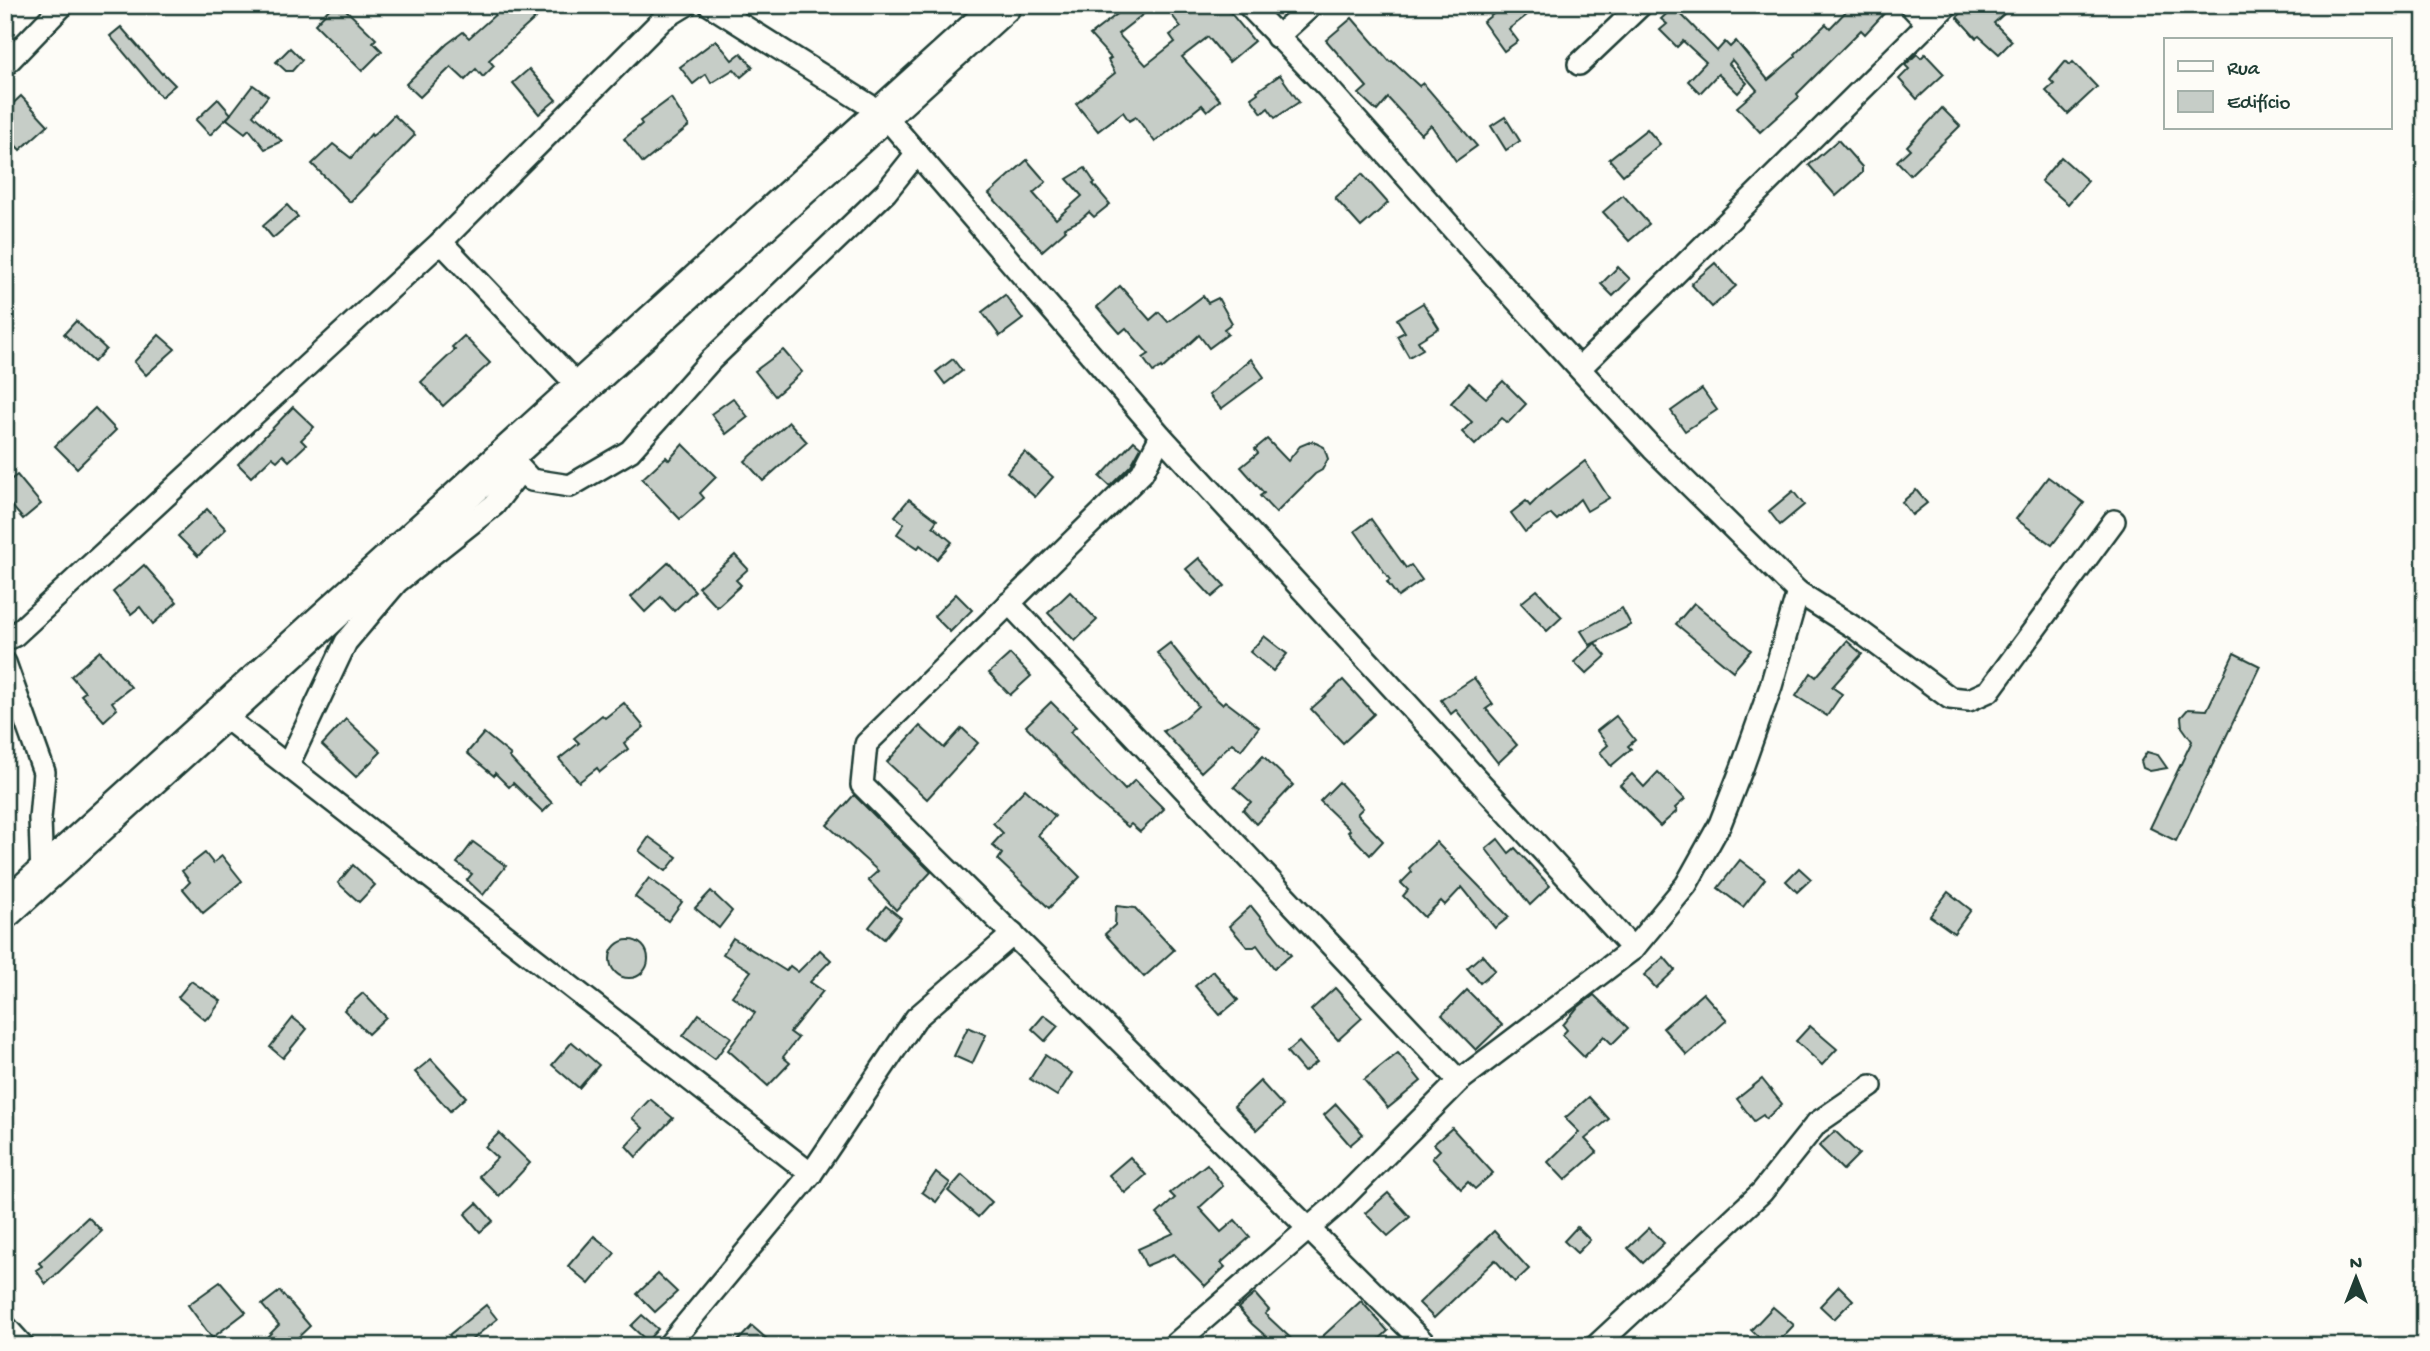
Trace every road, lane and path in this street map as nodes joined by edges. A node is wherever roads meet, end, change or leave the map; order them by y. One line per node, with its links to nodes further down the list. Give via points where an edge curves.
1 (63, 5): 13 (street)
2 (686, 5): 16 (street, via 663,19)
3 (710, 5): 14 (street)
4 (1003, 5): 14 (highway)
5 (1248, 5): 11 (street)
6 (1312, 5): 11 (street)
7 (1642, 5): 12 (street)
8 (1910, 5): 10 (street)
9 (1947, 5): 10 (street)
10 (1928, 23): 17 (street)
11 (1277, 37): 17 (street)
12 (1579, 64)
13 (5, 65)
14 (883, 114): 15 (street); 18 (highway)
15 (917, 153): 19 (street); 20 (street, via 886,192 711,360 630,451 570,486 531,480)
16 (440, 242): 18 (street); 24 (street)
17 (1580, 368): 22 (street, via 1653,449)
18 (580, 388): 20 (highway)
19 (1161, 436): 23 (street, via 1142,472); 31 (street)
20 (514, 462): 26 (highway); 27 (street, via 494,505 397,582 346,642)
21 (2114, 521): 22 (street, via 1989,691 1969,700 1950,698)
22 (1798, 592): 31 (street, via 1771,685 1720,824 1686,885)
23 (1009, 603): 30 (street, via 866,744 862,785); 32 (street)
24 (5, 640)
25 (5, 663): 28 (street, via 44,772)
26 (221, 714): 27 (street); 28 (highway)
27 (288, 765): 34 (street)
28 (41, 877): 29 (highway)
29 (5, 911)
30 (1013, 934): 34 (street, via 916,1018); 35 (street)
31 (1633, 949): 32 (street)
32 (1460, 1081): 35 (street)
33 (1871, 1086): 41 (street, via 1817,1124 1762,1192)
34 (811, 1174): 38 (street)
35 (1310, 1228): 39 (street); 40 (street)
36 (5, 1326): 37 (street)
37 (23, 1346)
38 (668, 1346)
39 (1173, 1346)
40 (1427, 1346)
41 (1596, 1346)

